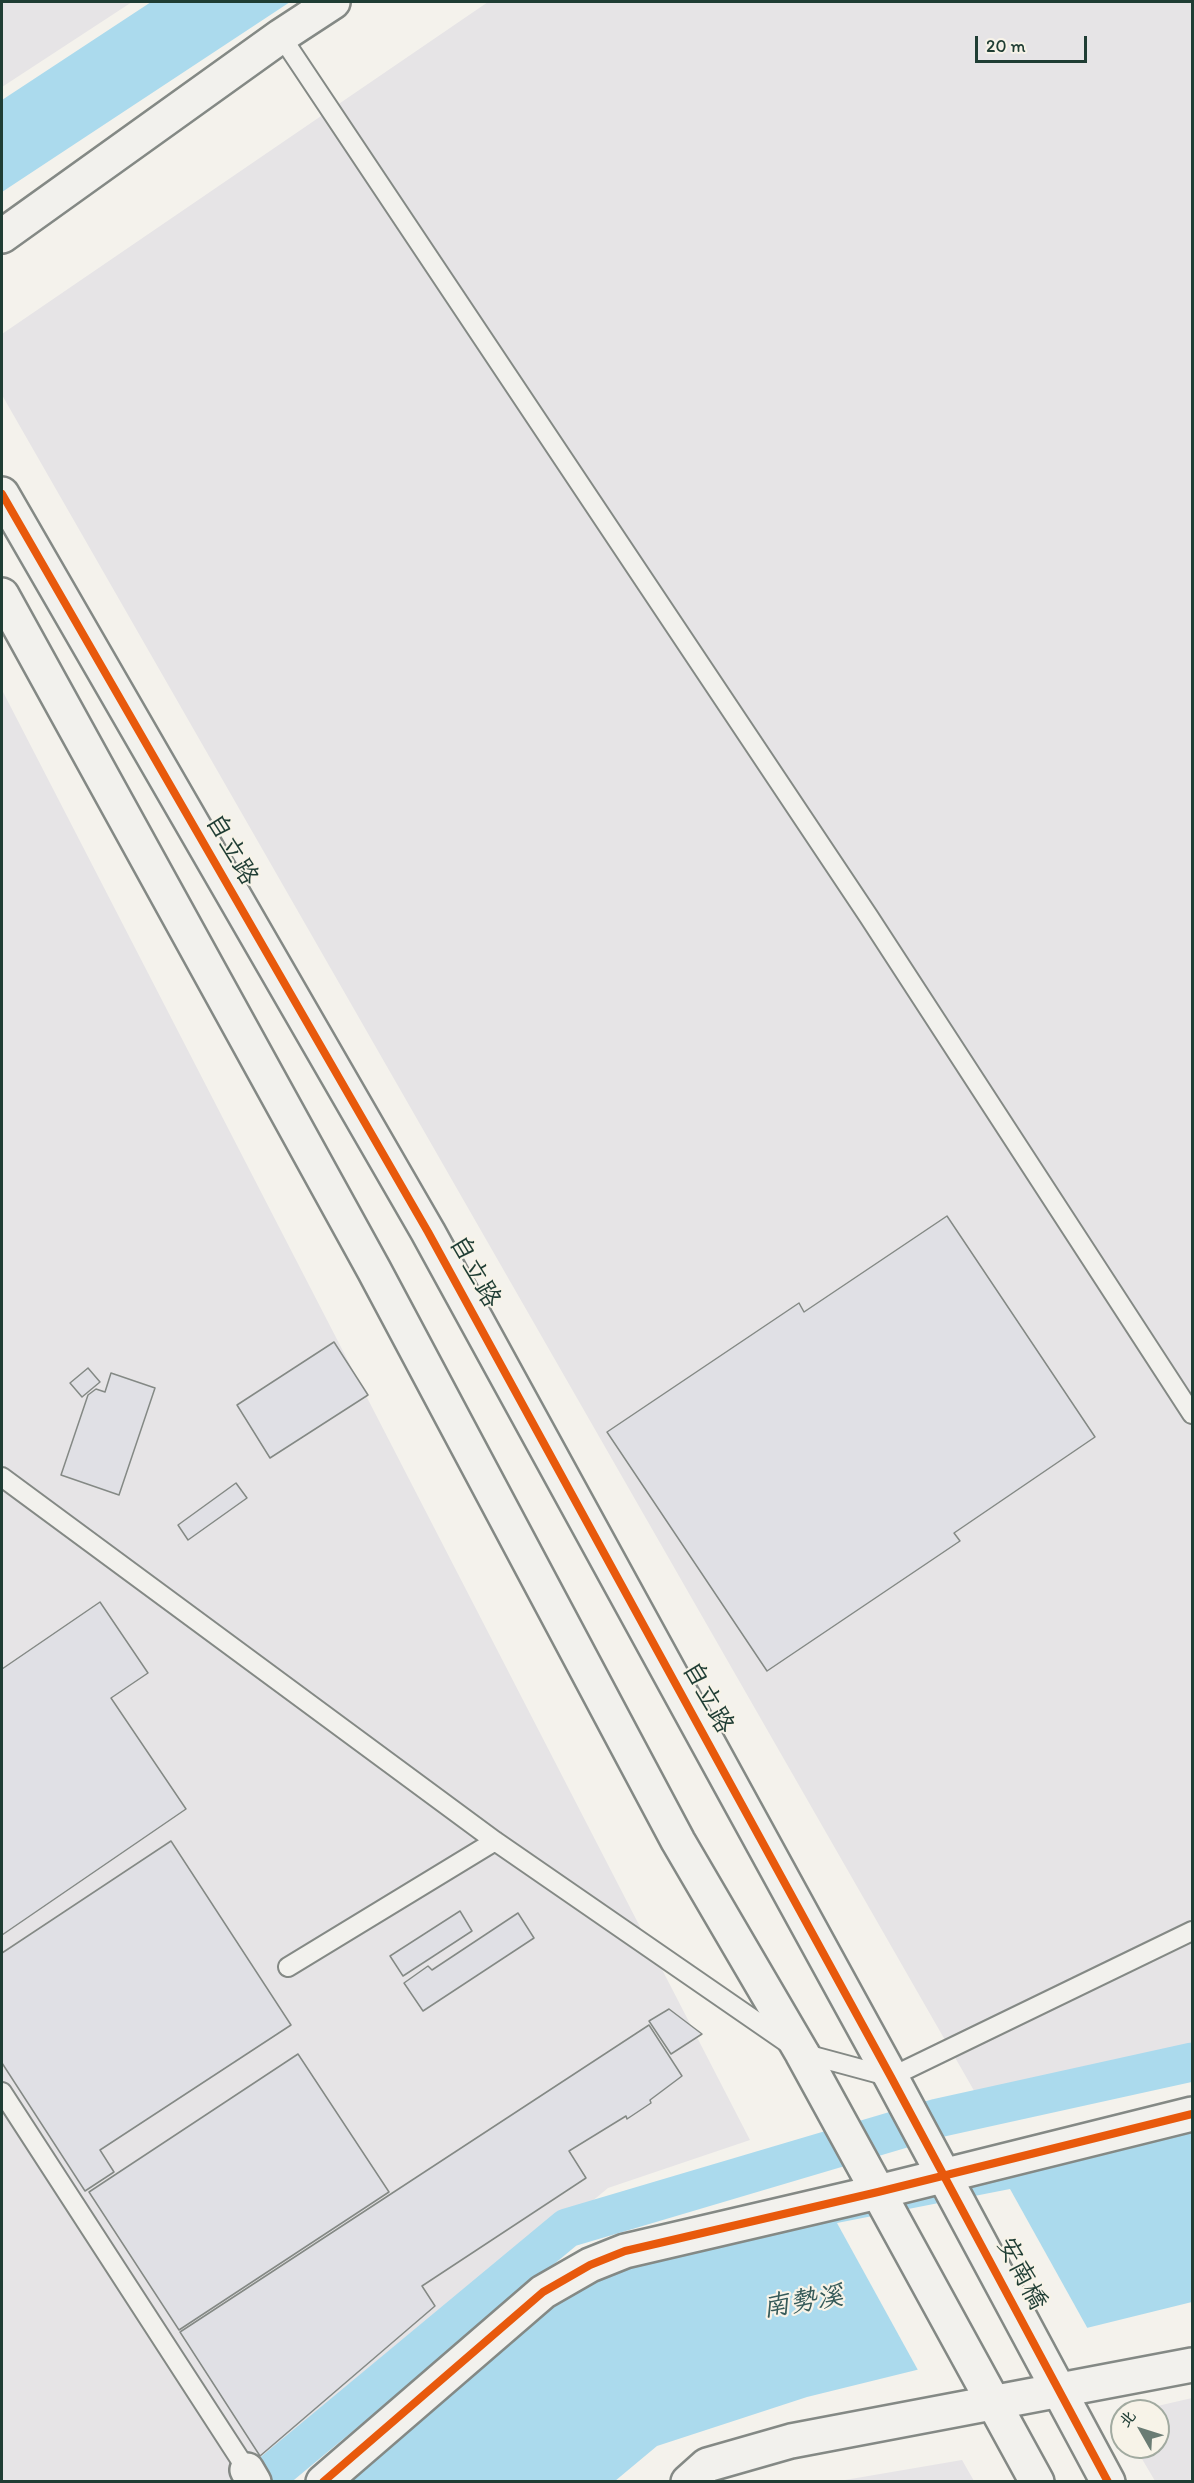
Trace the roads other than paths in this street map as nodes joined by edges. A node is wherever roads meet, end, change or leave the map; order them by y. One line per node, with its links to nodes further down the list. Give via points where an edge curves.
1 (333, 2): 2 (street)
2 (281, 36): 3 (street); 6 (lane, via 876,927)
3 (2, 236)
4 (2, 494): 12 (street, 自立路, via 428,1232)
5 (2, 595): 11 (street, via 374,1270 678,1841)
6 (1192, 1414)
7 (2, 1477): 8 (lane)
8 (495, 1841): 10 (lane); 11 (lane)
9 (1192, 1931): 12 (lane)
10 (288, 1967)
11 (807, 2062): 12 (lane); 16 (street)
12 (891, 2078): 15 (street, 自立路)
13 (2, 2092): 20 (lane)
14 (1192, 2114): 15 (street)
15 (947, 2181): 16 (street); 18 (street, 安南橋)
16 (881, 2197): 19 (street); 21 (street, via 625,2251 590,2265 543,2292)
17 (1192, 2365): 18 (street)
18 (1053, 2380): 19 (street); 24 (street)
19 (990, 2396): 22 (street, via 791,2441 707,2465); 23 (street)
20 (251, 2476)
21 (323, 2481)
22 (688, 2481)
23 (1036, 2481)
24 (1108, 2481)

